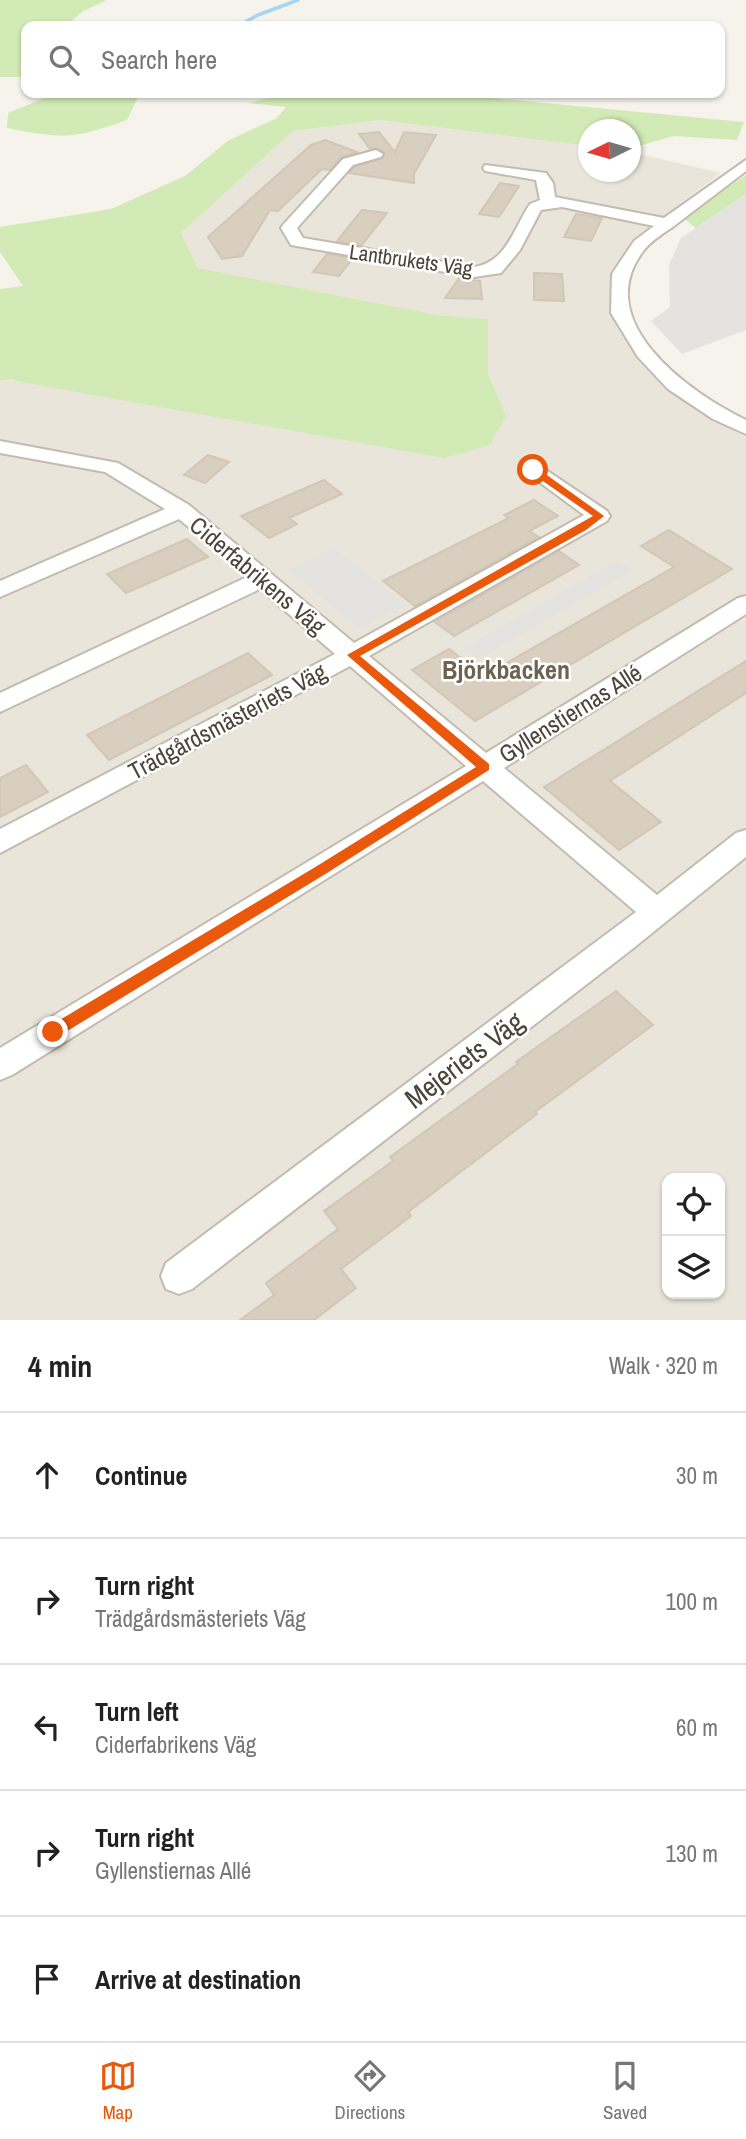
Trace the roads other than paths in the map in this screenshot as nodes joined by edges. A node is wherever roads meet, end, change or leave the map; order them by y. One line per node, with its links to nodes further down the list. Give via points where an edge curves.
1 (376, 154): 4 (street, Lantbrukets Väg, via 348,162 289,228 297,242 452,270 495,269 512,250 535,207)
2 (746, 164): 5 (street)
3 (490, 168): 4 (street, via 541,176 547,183)
4 (548, 202): 5 (street)
5 (663, 223): 6 (street, via 639,244 620,274 620,313 644,353 675,385)
6 (746, 428)
7 (0, 447): 9 (street, Ciderfabrikens Väg, via 111,467)
8 (533, 470): 13 (street, Trädgårdsmästeriets Väg, via 599,516)
9 (181, 510): 10 (street, Ciderfabrikens Väg); 11 (street, Ciderfabrikens Väg)
10 (262, 579): 13 (street, Ciderfabrikens Väg); 14 (street)
11 (0, 590)
12 (746, 603): 15 (street, Gyllenstiernas Allé)
13 (352, 655): 15 (street, Ciderfabrikens Väg); 17 (street, Trädgårdsmästeriets Väg)
14 (0, 703)
15 (484, 767): 18 (street, Ciderfabrikens Väg); 19 (street, Gyllenstiernas Allé)
16 (746, 841): 18 (street, Mejeriets Väg)
17 (0, 842)
18 (655, 911): 20 (street, Mejeriets Väg)
19 (0, 1065)
20 (179, 1276)

